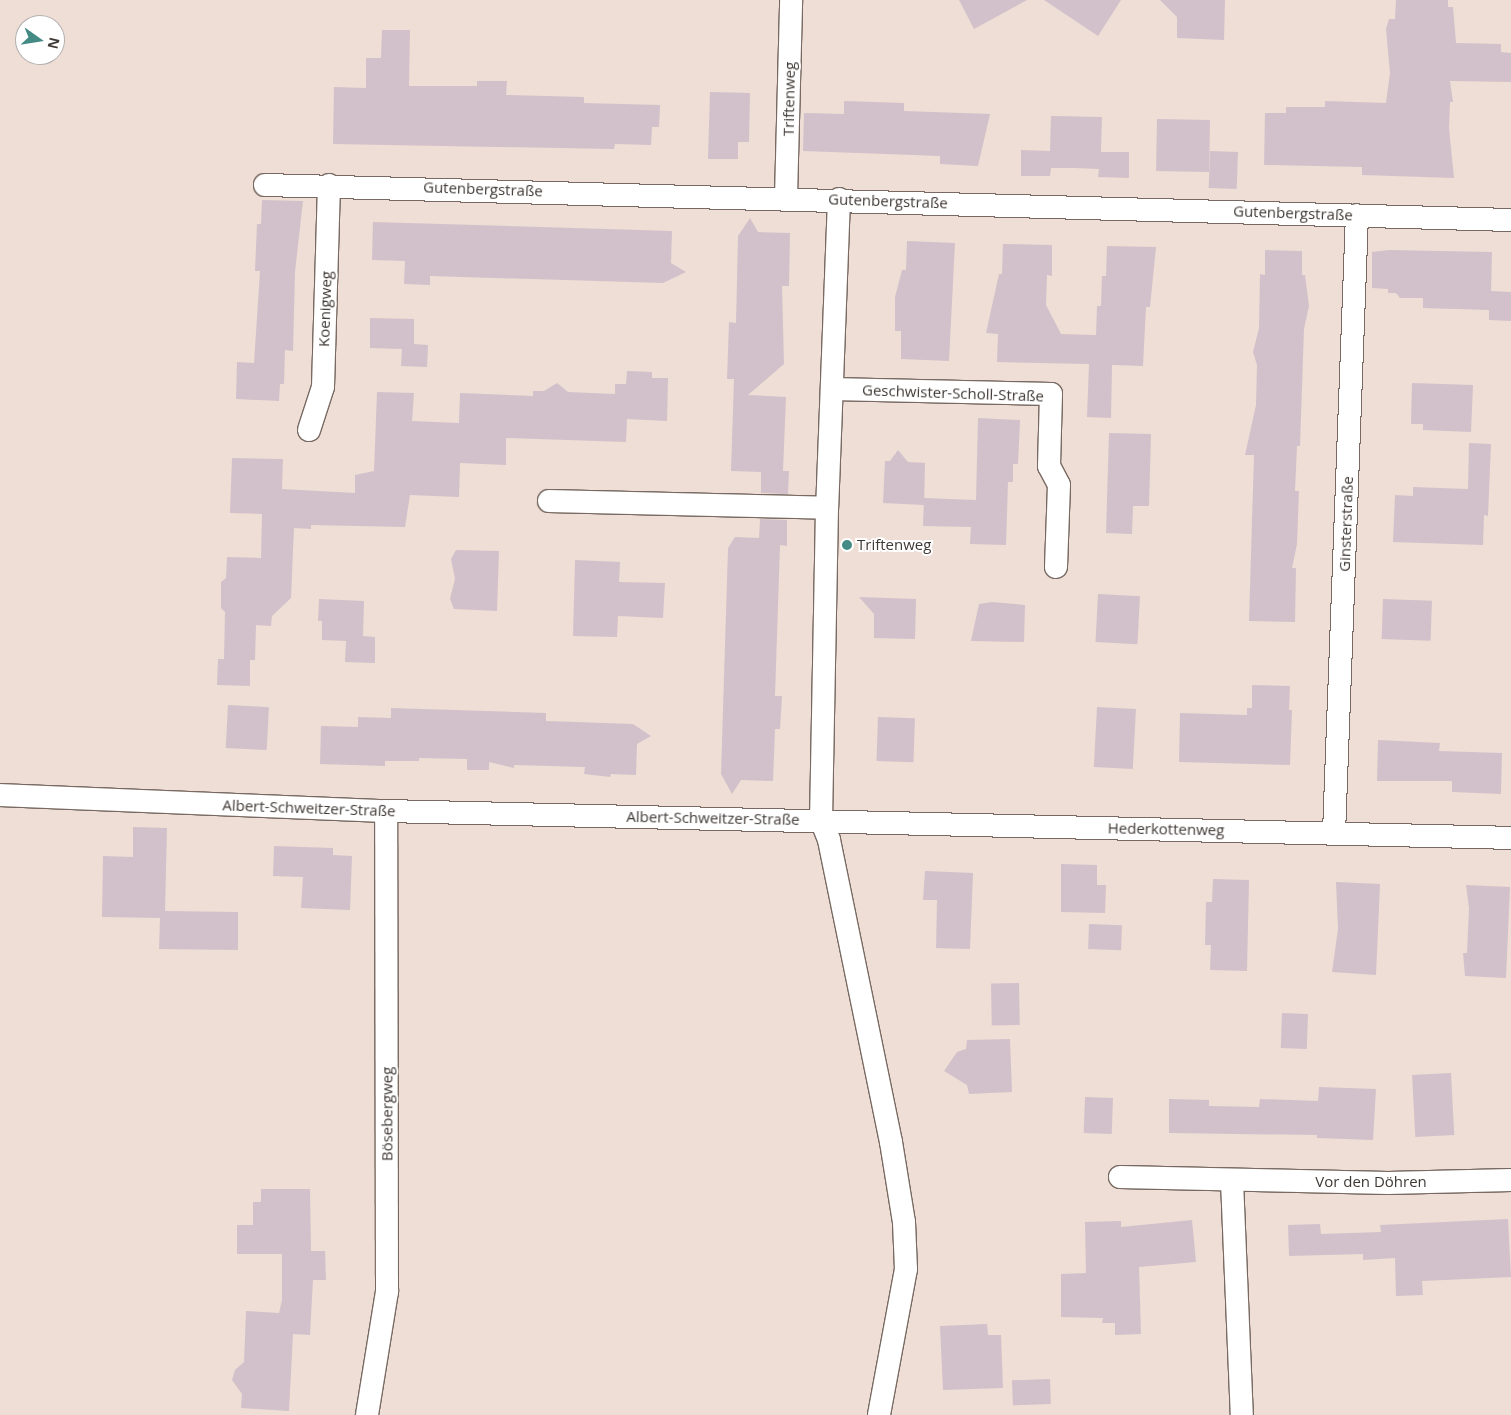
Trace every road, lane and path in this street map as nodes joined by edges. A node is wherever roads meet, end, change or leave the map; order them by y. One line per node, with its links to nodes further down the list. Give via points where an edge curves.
1 (791, 0): 4 (street, Triftenweg)
2 (265, 185): 3 (street, Gutenbergstraße)
3 (329, 185): 4 (street, Gutenbergstraße); 9 (street, Koenigweg, via 323,387)
4 (786, 198): 5 (street, Gutenbergstraße)
5 (839, 199): 6 (street, Gutenbergstraße); 8 (street)
6 (1357, 215): 7 (street, Gutenbergstraße); 16 (street, Ginsterstraße)
7 (1511, 220)
8 (832, 389): 11 (street); 12 (street, Geschwister-Scholl-Straße, via 1051,394 1048,466 1059,485)
9 (309, 430)
10 (549, 501): 11 (street)
11 (827, 508): 15 (street)
12 (1056, 567)
13 (0, 795): 14 (street, Albert-Schweitzer-Straße)
14 (386, 811): 15 (street, Albert-Schweitzer-Straße); 21 (street, Bösebergweg, via 388,1292)
15 (821, 820): 16 (street, Hederkottenweg); 22 (street, Albert-Schweitzer-Straße, via 829,840 891,1142 904,1222 906,1269)
16 (1334, 832): 17 (street, Hederkottenweg)
17 (1511, 838)
18 (1120, 1177): 20 (street, Vor den Döhren)
19 (1511, 1180): 20 (street, Vor den Döhren, via 1388,1183)
20 (1232, 1181): 23 (street)
21 (366, 1415)
22 (879, 1415)
23 (1242, 1415)

